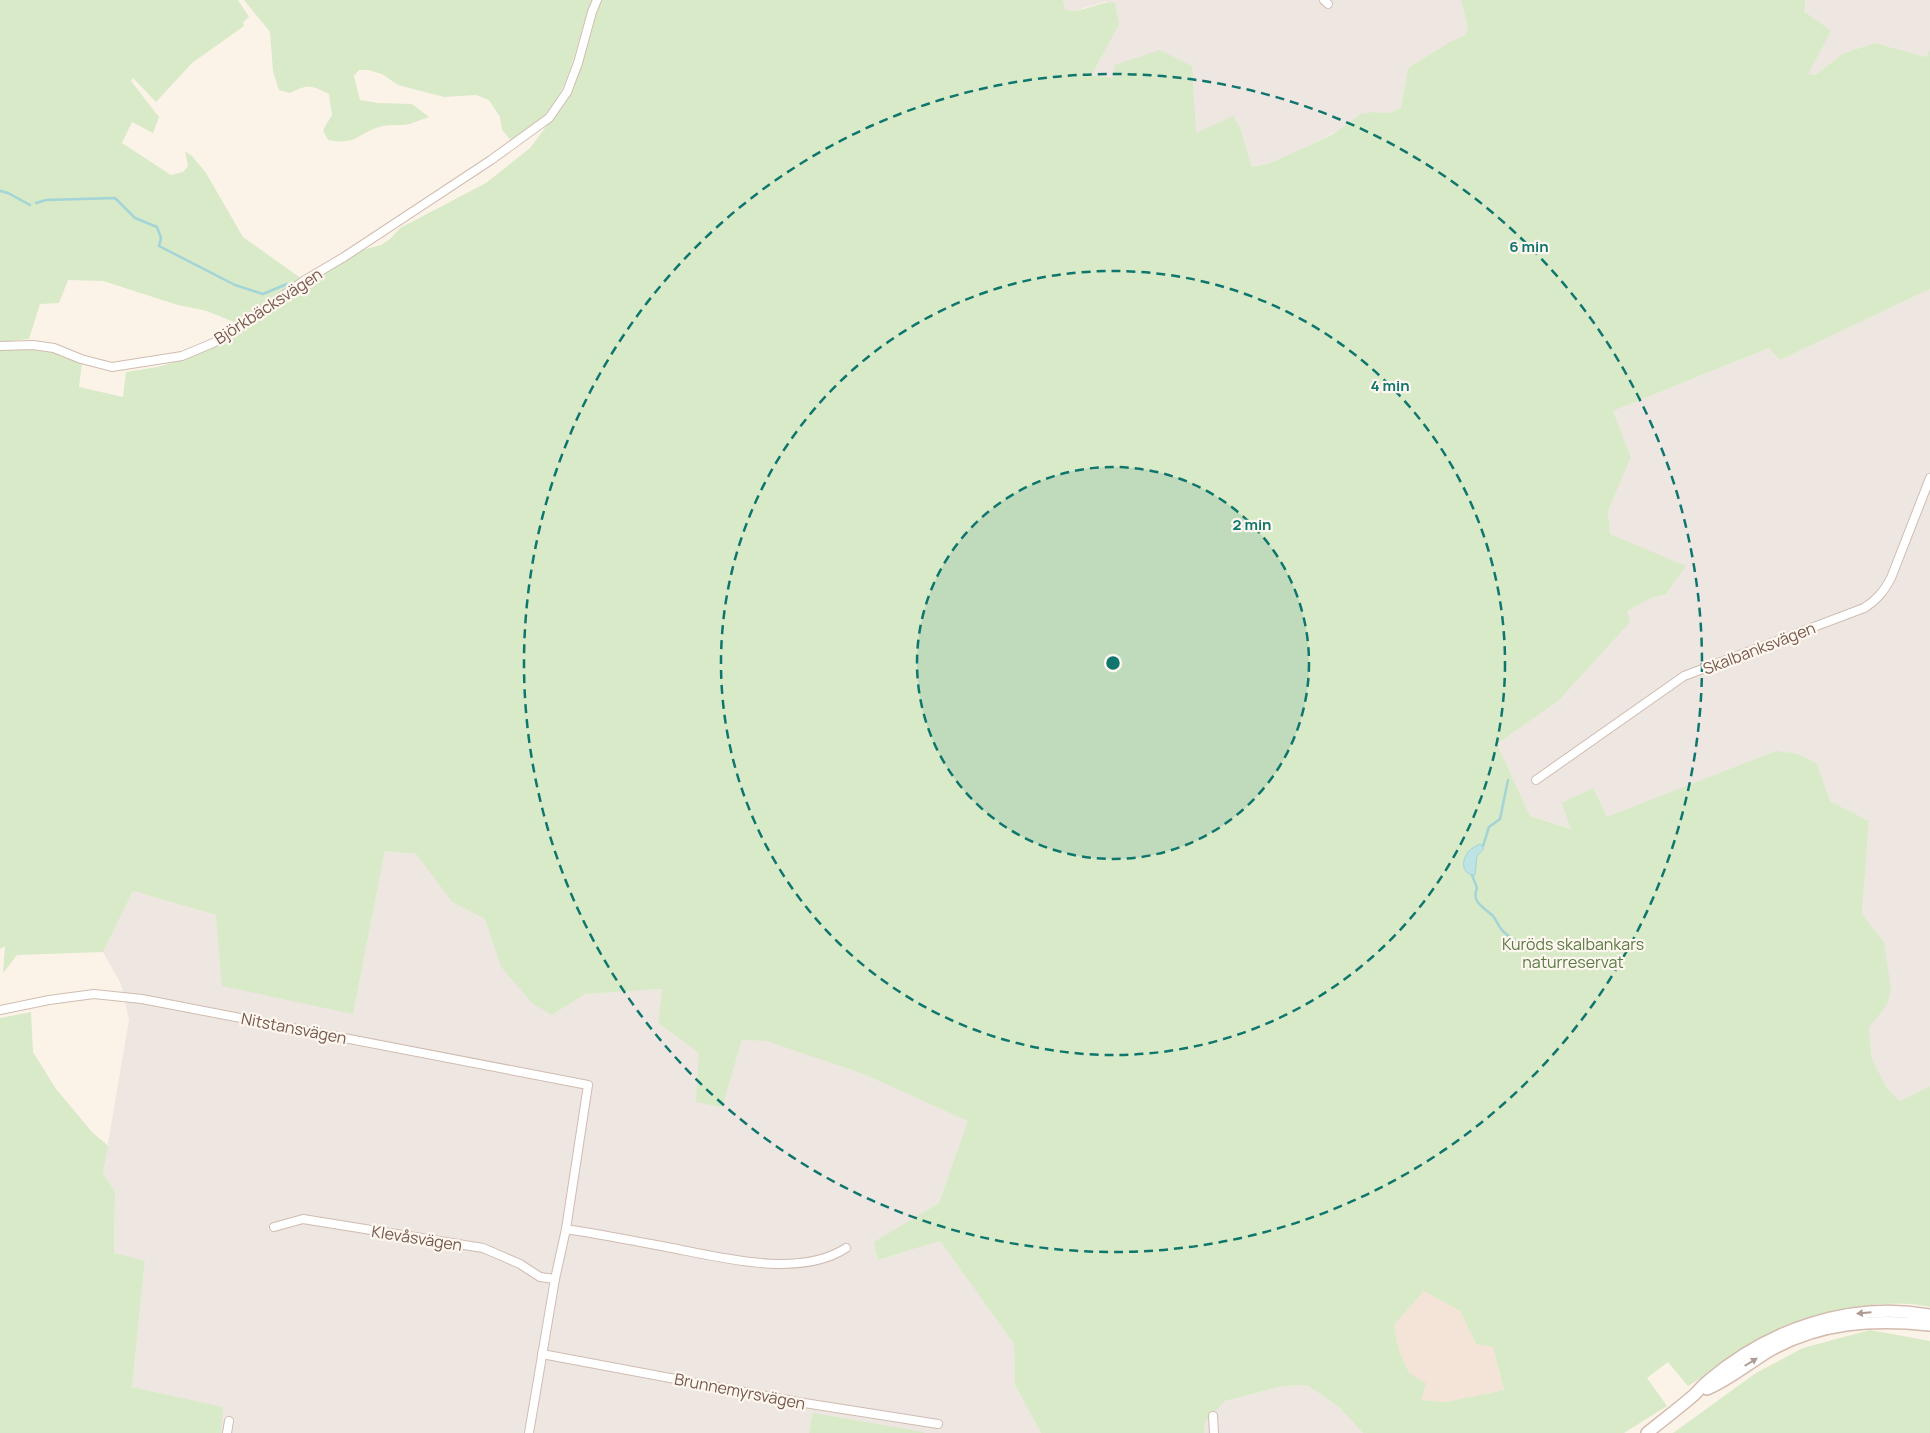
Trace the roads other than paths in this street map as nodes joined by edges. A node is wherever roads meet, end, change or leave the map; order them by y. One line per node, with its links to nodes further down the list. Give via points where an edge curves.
1 (597, 0): 2 (street, Björkbäcksvägen, via 567,92 549,118 491,160 213,343 182,356 112,367 34,344)
2 (0, 346)
3 (1930, 478): 4 (street, Skalbanksvägen, via 1886,588 1872,603 1684,676)
4 (1536, 780)
5 (0, 1010): 7 (street, Nitstansvägen, via 94,994 142,999 588,1085)
6 (274, 1227): 9 (street, Klevåsvägen, via 303,1219 483,1248 520,1264 540,1277)
7 (566, 1229): 8 (street, via 759,1262 801,1262 827,1257); 9 (street)
8 (846, 1248)
9 (554, 1280): 12 (street)
10 (1930, 1315): 13 (main road, one-way to 13, via 1909,1311 1861,1312 1802,1327 1771,1339 1743,1356)
11 (1930, 1325): 13 (main road, one-way to 11, via 1711,1388 1771,1350 1825,1328 1877,1321)
12 (542, 1354): 16 (street, Brunnemyrsvägen, via 798,1402); 18 (street)
13 (1694, 1395): 20 (main road)
14 (1213, 1416): 19 (street)
15 (230, 1421): 17 (street)
16 (938, 1424)
17 (228, 1433)
18 (529, 1433)
19 (1214, 1433)
20 (1647, 1433)

